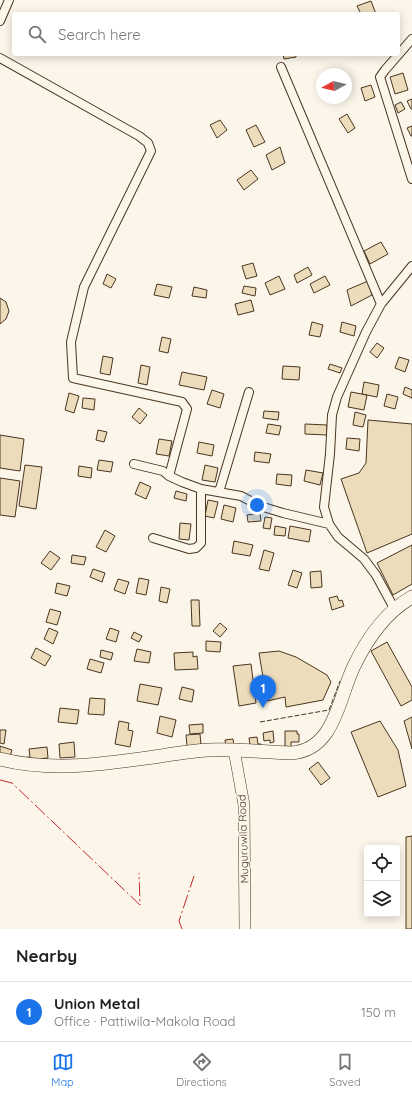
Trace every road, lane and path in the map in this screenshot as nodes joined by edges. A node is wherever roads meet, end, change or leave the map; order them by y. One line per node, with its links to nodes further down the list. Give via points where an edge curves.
1 (9, 0): 2 (street)
2 (0, 21)
3 (412, 38): 4 (street)
4 (400, 52)
5 (397, 56): 8 (street, via 380,77)
6 (0, 58): 13 (street, via 148,143 151,151 84,287 71,342 73,378 182,402 187,409)
7 (281, 67): 10 (street)
8 (412, 179)
9 (412, 266): 10 (street)
10 (381, 304): 16 (street, via 352,363 332,415 324,507)
11 (249, 392): 15 (street)
12 (134, 464): 13 (street, via 163,471)
13 (169, 476): 14 (street)
14 (201, 490): 15 (street); 17 (street, via 202,543 196,548 189,549)
15 (219, 492): 16 (street, via 241,496 260,506)
16 (329, 524): 19 (street, via 338,537 364,559)
17 (153, 538)
18 (412, 597): 19 (main road)
19 (395, 610): 20 (main road, via 384,619 364,647 346,684 334,720 318,743 305,751 291,753)
20 (234, 750): 21 (main road, via 208,750 85,765 42,766 17,764); 22 (street, Muguruwila Road, via 244,805)
21 (0, 759)
22 (245, 929)

